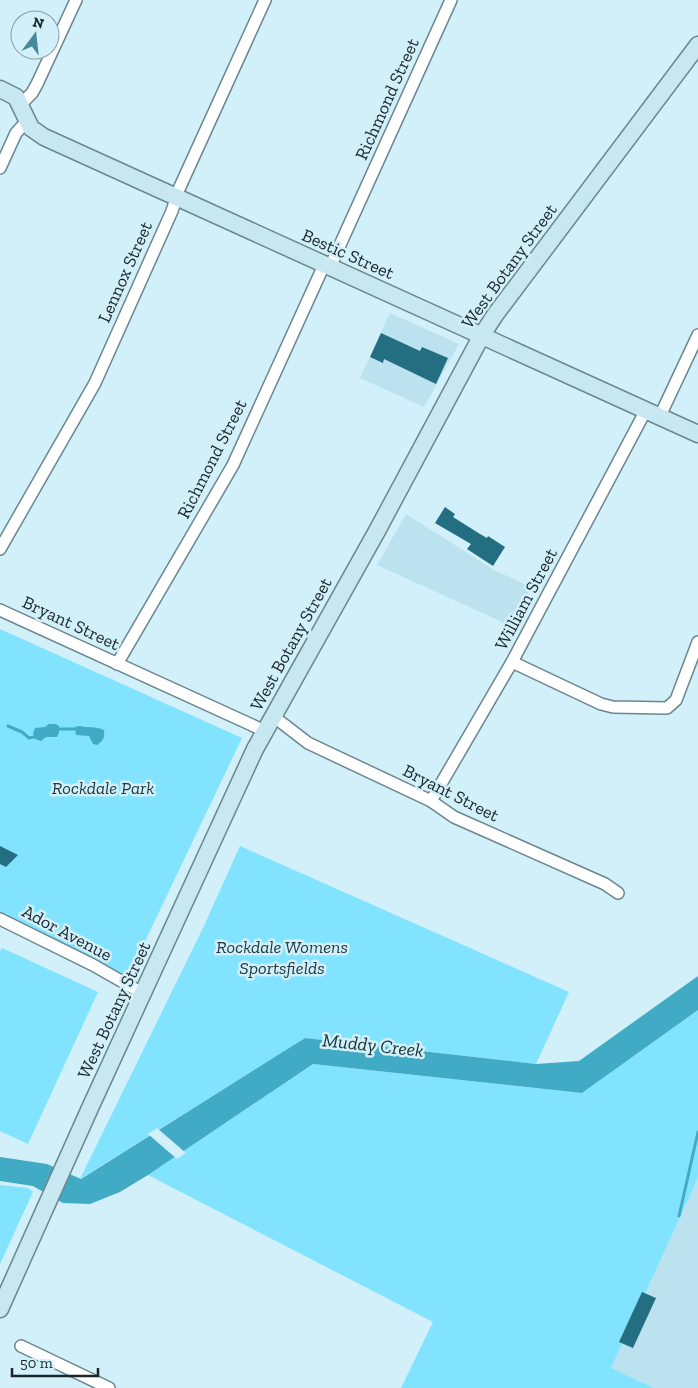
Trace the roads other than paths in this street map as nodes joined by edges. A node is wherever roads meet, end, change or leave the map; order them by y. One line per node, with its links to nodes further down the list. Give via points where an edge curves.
1 (76, 0): 6 (street, via 36,87)
2 (265, 0): 9 (street, Lennox Street)
3 (451, 0): 10 (street, Richmond Street)
4 (698, 46): 11 (main road, West Botany Street)
5 (0, 90): 6 (main road, Bestic Street, via 16,97)
6 (20, 105): 7 (main road, Bestic Street)
7 (27, 121): 8 (street, via 16,133); 9 (main road, Bestic Street, via 44,137)
8 (0, 168)
9 (176, 198): 10 (main road, Bestic Street); 15 (street, Lennox Street, via 94,383)
10 (327, 266): 11 (main road, Bestic Street); 19 (street, Richmond Street, via 233,465)
11 (482, 335): 13 (main road, Bestic Street); 20 (main road, West Botany Street)
12 (698, 335): 13 (street, William Street)
13 (653, 413): 14 (main road, Bestic Street); 18 (street, William Street)
14 (698, 434)
15 (0, 549)
16 (0, 610): 19 (street, Bryant Street)
17 (698, 642): 18 (street, via 676,700 667,708 601,704)
18 (512, 662): 22 (street, William Street)
19 (117, 664): 21 (street, Bryant Street)
20 (273, 716): 21 (main road, West Botany Street); 22 (street, Bryant Street, via 308,743)
21 (265, 731): 25 (main road, West Botany Street)
22 (431, 801): 23 (street, Bryant Street, via 454,817)
23 (618, 892)
24 (0, 919): 25 (street, Ador Avenue)
25 (144, 994): 26 (main road, West Botany Street)
26 (0, 1309)
27 (21, 1346): 28 (street)
28 (109, 1388)

